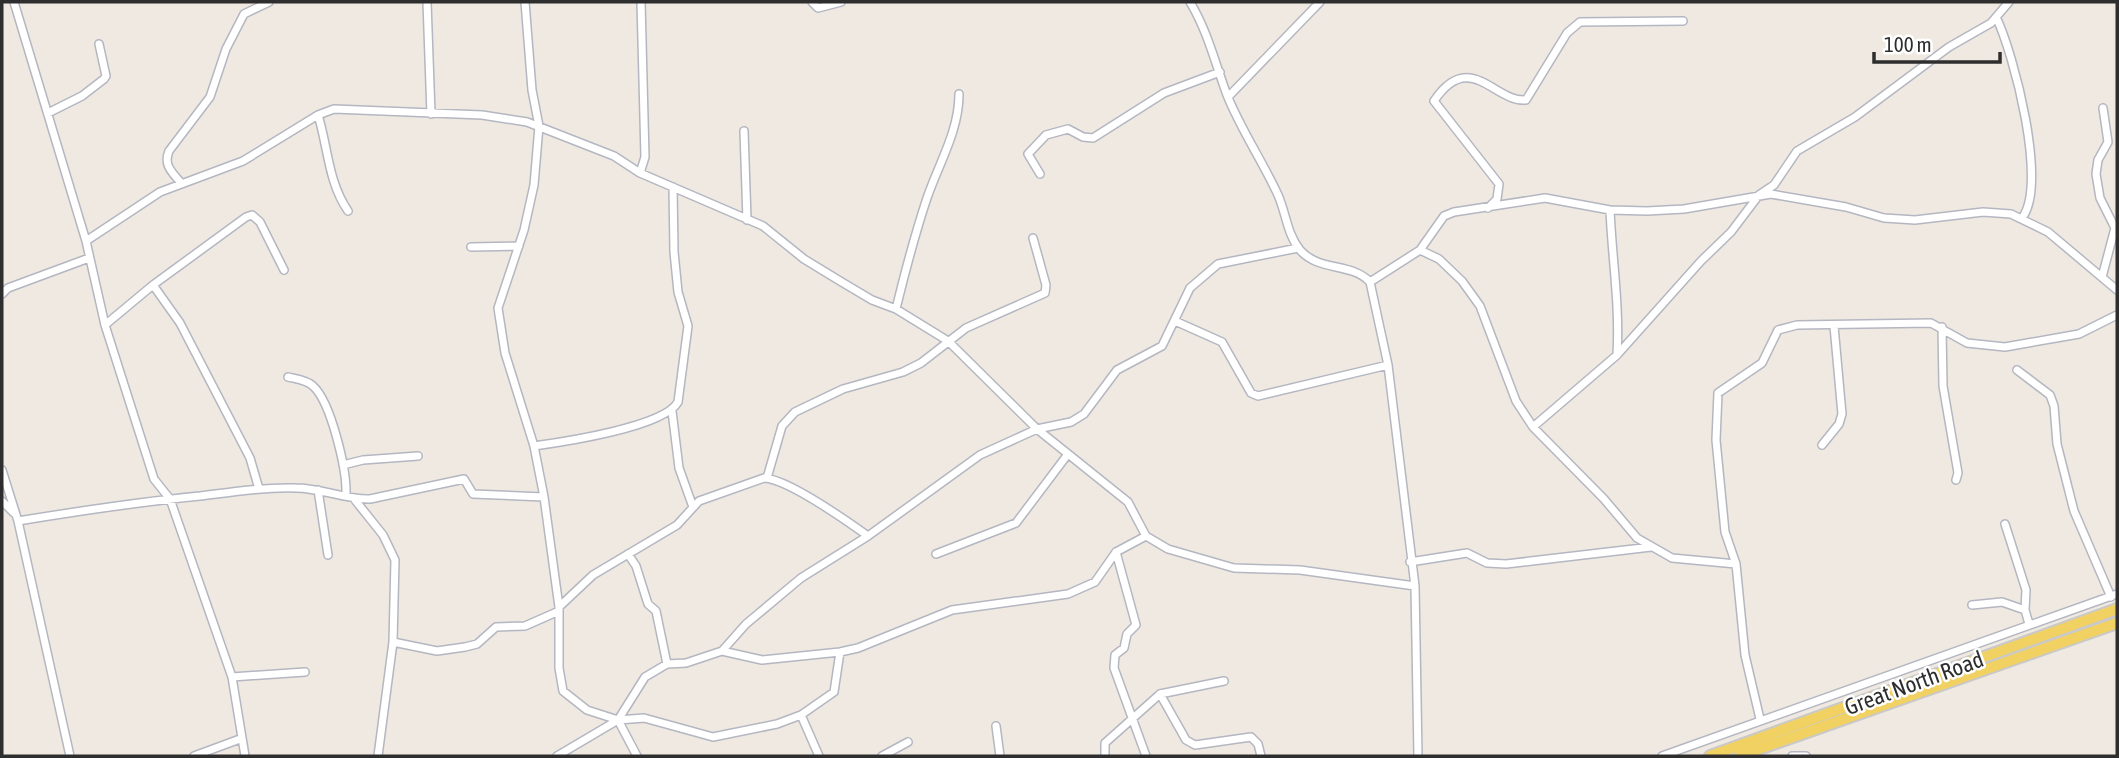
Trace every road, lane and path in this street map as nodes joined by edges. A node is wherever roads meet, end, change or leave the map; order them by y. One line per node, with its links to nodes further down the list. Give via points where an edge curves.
1 (14, 2): 18 (street)
2 (269, 2): 25 (street, via 244,14 210,97 169,150 168,167)
3 (427, 2): 19 (street)
4 (525, 2): 21 (street, via 530,78)
5 (641, 2): 23 (street, via 645,157)
6 (812, 2): 7 (street, via 818,8)
7 (841, 2)
8 (1190, 2): 14 (street, via 1212,44)
9 (1320, 2): 16 (street)
10 (2009, 2): 11 (street)
11 (1996, 17): 27 (street, via 1855,117 1797,151 1774,185); 31 (street, via 2022,101 2032,178 2031,200)
12 (1684, 21): 28 (street, via 1580,22 1567,33 1526,100 1474,79 1457,82 1438,94 1434,101 1499,184 1497,199)
13 (99, 44): 18 (street, via 104,79)
14 (1220, 72): 16 (street); 24 (street, via 1164,93 1093,138 1068,129 1046,135 1028,154)
15 (959, 94): 47 (street, via 953,132 927,199)
16 (1228, 97): 38 (street, via 1270,178)
17 (2103, 108): 33 (street, via 2108,142 2096,174 2100,198)
18 (48, 113): 35 (street)
19 (431, 114): 20 (street, via 334,109); 21 (street, via 482,115)
20 (318, 115): 25 (street, via 243,161); 30 (street, via 329,167)
21 (539, 126): 23 (street, via 614,156); 36 (street, via 534,185)
22 (744, 131): 32 (street)
23 (640, 173): 26 (street)
24 (1040, 174)
25 (181, 183): 35 (street)
26 (673, 187): 32 (street); 58 (street, via 675,265 688,326 680,396)
27 (1759, 195): 29 (street, via 1684,209); 31 (street, via 1798,197 1884,218 1915,220 1983,212); 54 (street, via 1731,232)
28 (1488, 208): 29 (street, via 1545,198); 39 (street, via 1444,216)
29 (1610, 209): 54 (street, via 1618,302)
30 (348, 211)
31 (2022, 218): 42 (street, via 2048,232)
32 (747, 220): 47 (street, via 763,226 839,281)
33 (2116, 227): 42 (street)
34 (1033, 238): 53 (street, via 1045,293 966,328)
35 (86, 241): 40 (street)
36 (519, 246): 37 (street); 62 (street, via 499,308 505,353)
37 (471, 247)
38 (1298, 248): 43 (street, via 1326,267 1354,271); 49 (street, via 1218,264 1189,288)
39 (1420, 250): 43 (street); 59 (street, via 1439,259 1480,306 1516,401)
40 (89, 258): 46 (street); 50 (street)
41 (284, 270): 44 (street, via 252,215)
42 (2102, 277): 45 (street)
43 (1370, 282): 55 (street)
44 (153, 285): 50 (street); 69 (street, via 180,323 250,458)
45 (2117, 290)
46 (2, 294)
47 (896, 309): 53 (street)
48 (2117, 315): 52 (street, via 2079,334 2005,347 1966,343)
49 (1175, 321): 55 (street, via 1222,342 1251,393 1258,396); 60 (street, via 1162,346 1117,370 1084,414 1071,422)
50 (105, 324): 73 (street, via 153,479)
51 (1834, 326): 52 (street, via 1892,322); 61 (street, via 1842,414); 87 (street, via 1797,325 1778,330 1762,363 1718,393 1716,440 1725,532)
52 (1942, 327): 68 (street, via 1943,386)
53 (948, 341): 60 (street); 67 (street, via 903,372 843,389 795,412 782,426)
54 (1617, 355): 59 (street)
55 (1388, 365): 86 (street)
56 (2017, 370): 89 (street, via 2050,395 2074,511)
57 (288, 377): 65 (street, via 310,383 321,394)
58 (672, 411): 62 (street, via 599,436); 76 (street, via 679,468)
59 (1533, 427): 81 (street, via 1637,538)
60 (1037, 429): 63 (street); 79 (street, via 980,455)
61 (1822, 445)
62 (534, 446): 72 (street)
63 (1068, 454): 80 (street, via 1128,502); 84 (street, via 1016,523)
64 (418, 456): 65 (street)
65 (343, 465): 71 (street)
66 (2, 470): 77 (street)
67 (768, 478): 76 (street); 79 (street, via 826,507)
68 (1956, 480)
69 (259, 489): 70 (street); 73 (street)
70 (318, 490): 71 (street); 85 (street)
71 (346, 495): 74 (street)
72 (544, 497): 74 (street, via 473,494 464,479); 91 (street)
73 (170, 499): 77 (street); 101 (street)
74 (355, 499): 96 (street, via 396,561)
75 (2, 501): 77 (street)
76 (693, 507): 83 (street, via 677,525)
77 (17, 519): 112 (street)
78 (2005, 524): 93 (street, via 2026,590)
79 (868, 536): 97 (street, via 795,583)
80 (1146, 536): 82 (street); 88 (street, via 1168,549 1234,568 1300,570)
81 (1652, 547): 86 (street, via 1506,564 1487,564 1467,553); 87 (street, via 1672,558)
82 (1116, 552): 98 (street, via 1095,582 1069,594 952,610); 105 (street, via 1136,622 1124,648 1115,655 1114,668)
83 (628, 554): 91 (street, via 593,575); 99 (street, via 656,611)
84 (936, 554)
85 (328, 555)
86 (1410, 562): 88 (street)
87 (1736, 564): 106 (street, via 1745,656)
88 (1415, 586): 124 (street)
89 (2114, 595): 95 (street)
90 (1972, 605): 93 (street, via 2002,602)
91 (559, 609): 96 (street, via 525,626 496,627 477,644 465,647 437,651); 107 (street, via 563,691 587,710)
92 (2117, 609): 126 (main road, Great North Road)
93 (2025, 610): 95 (street)
94 (2117, 623): 111 (main road, Great North Road)
95 (2029, 624): 106 (street)
96 (393, 642): 115 (street)
97 (722, 651): 98 (street, via 762,660); 99 (street)
98 (840, 652): 104 (street, via 834,692)
99 (667, 664): 107 (street, via 638,684)
100 (305, 672): 101 (street)
101 (232, 677): 109 (street)
102 (1224, 681): 103 (street)
103 (1160, 694): 105 (street); 123 (street, via 1186,740 1195,745 1251,737)
104 (801, 715): 107 (street, via 713,737 645,718); 118 (street)
105 (1132, 718): 121 (street, via 1105,743); 122 (street)
106 (1760, 719): 125 (street)
107 (618, 720): 116 (street); 117 (street)
108 (996, 726): 120 (street)
109 (240, 739): 113 (street); 114 (street)
110 (908, 742): 119 (street)
111 (1760, 752): 127 (main road, Great North Road)
112 (70, 756)
113 (194, 756)
114 (244, 756)
115 (378, 756)
116 (557, 756)
117 (638, 756)
118 (819, 756)
119 (882, 756)
120 (1000, 756)
121 (1105, 756)
122 (1146, 756)
123 (1261, 756)
124 (1419, 756)
125 (1662, 756)
126 (1710, 756)
127 (1739, 756)
128 (1792, 756): 129 (street)
129 (1806, 756)

